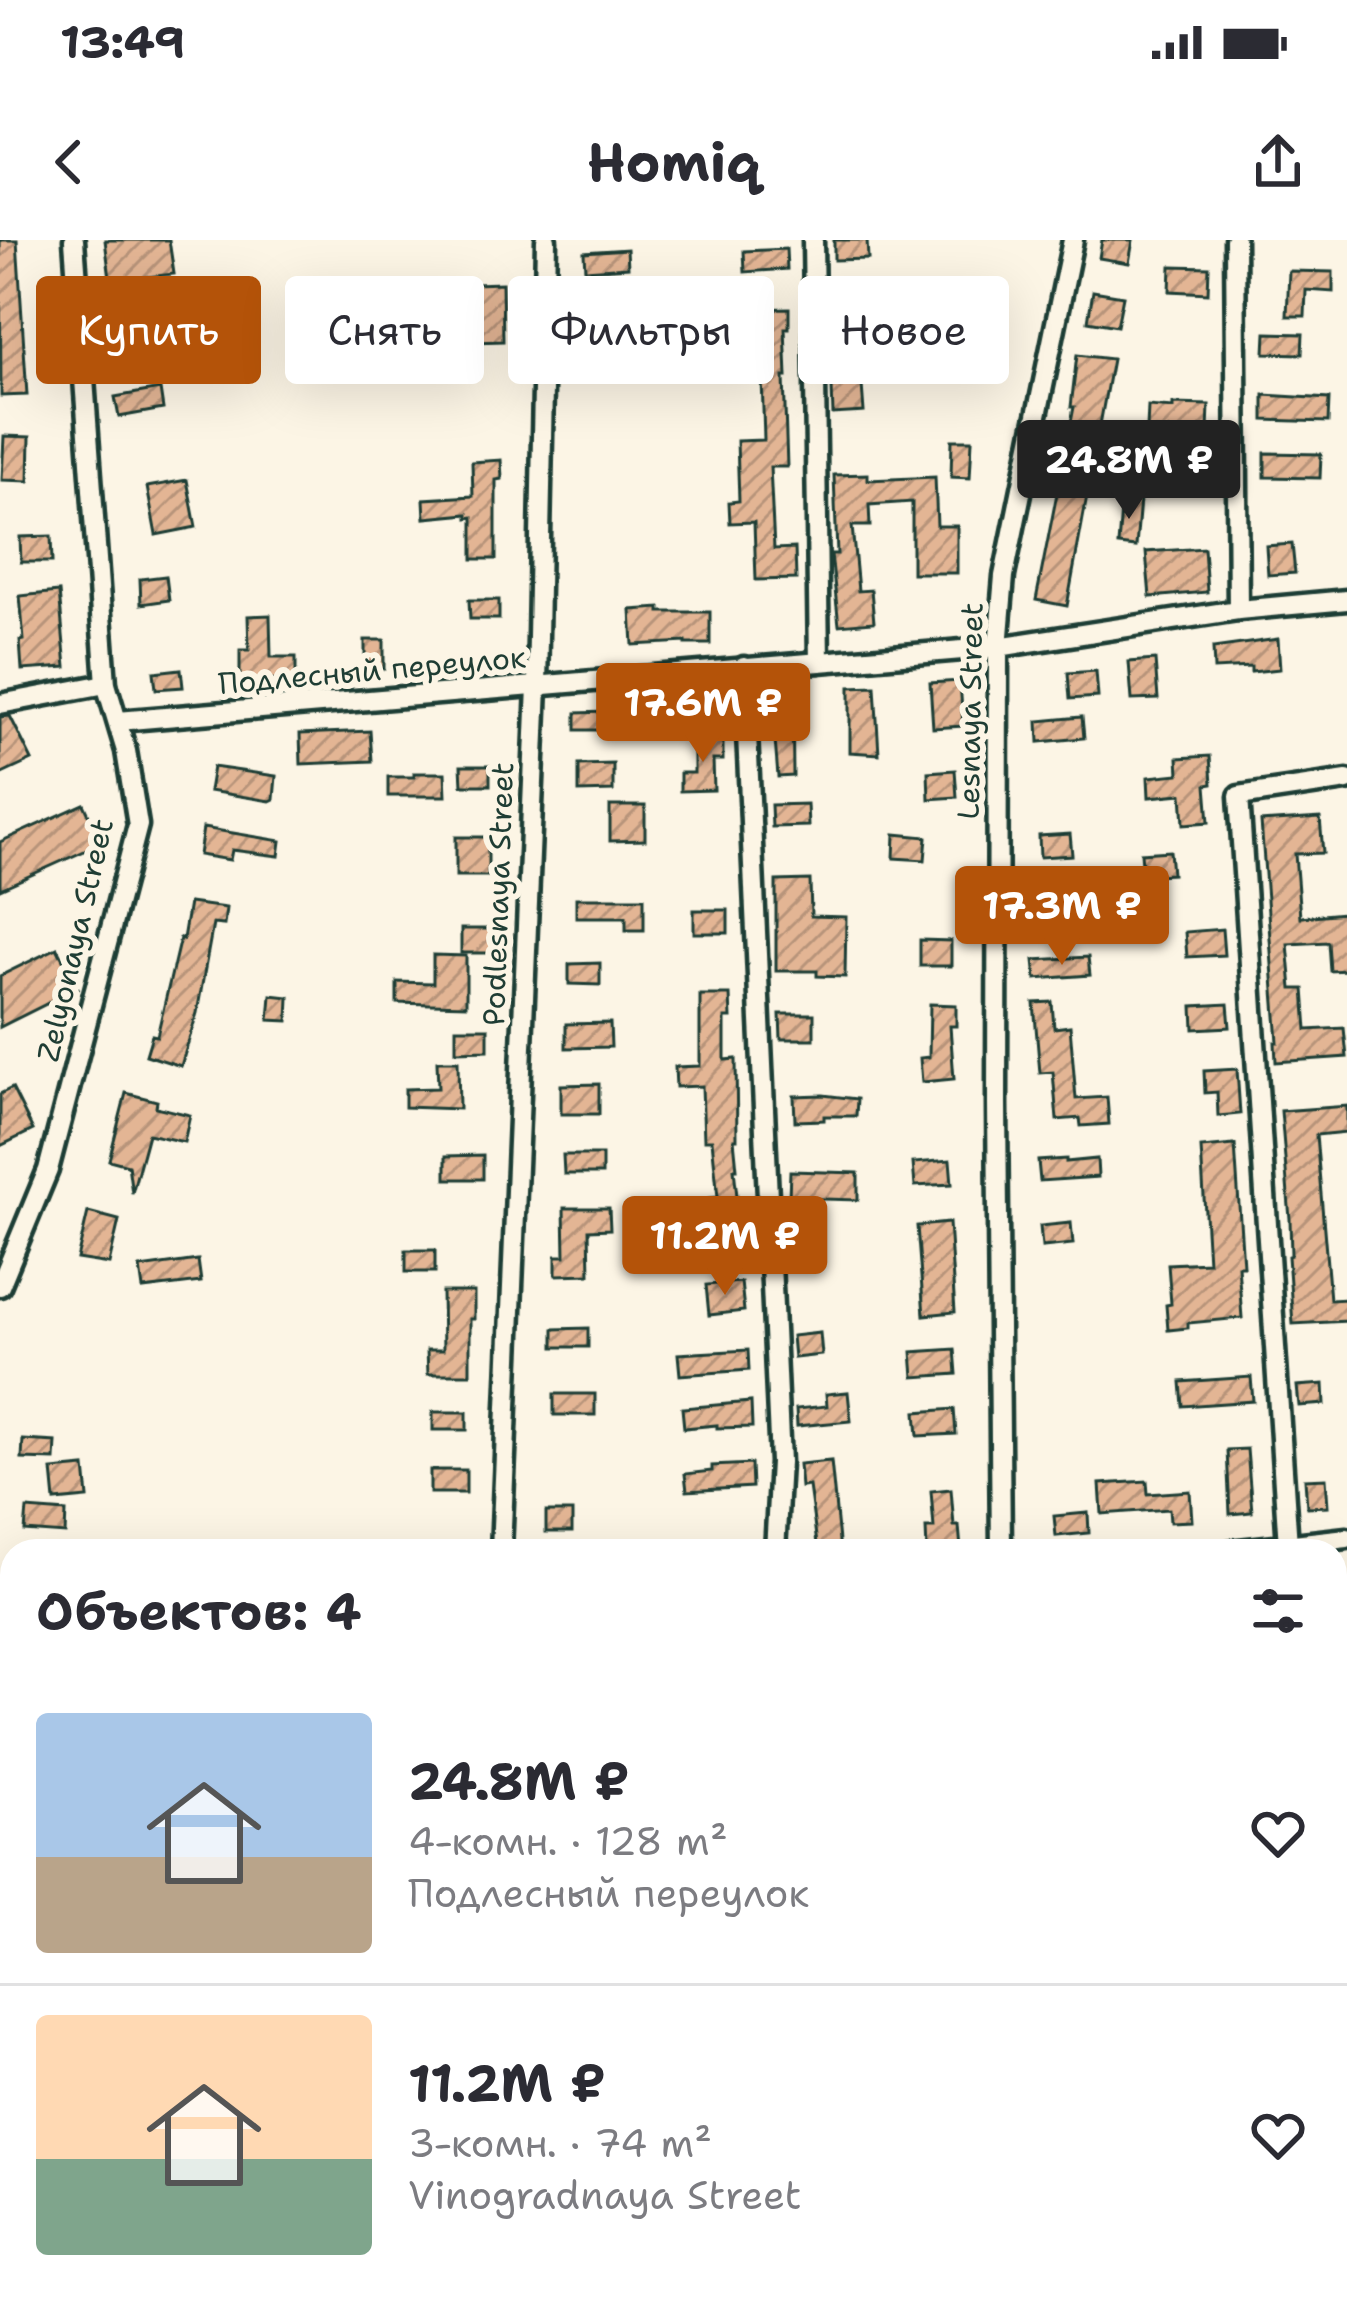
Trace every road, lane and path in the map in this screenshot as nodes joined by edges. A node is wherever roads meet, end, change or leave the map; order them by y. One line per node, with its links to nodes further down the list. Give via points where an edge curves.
1 (74, 240): 11 (street, Zelyonaya Street)
2 (546, 240): 12 (street, Podlesnaya Street)
3 (813, 240): 9 (street)
4 (1073, 240): 8 (street, Lesnaya Street, via 1004,576)
5 (1235, 240): 7 (street)
6 (1347, 600): 7 (street, Подлесный переулок)
7 (1238, 610): 8 (street, Подлесный переулок)
8 (998, 646): 9 (street, Подлесный переулок); 19 (street, Lesnaya Street)
9 (818, 662): 10 (street, Подлесный переулок)
10 (744, 667): 12 (street, Подлесный переулок); 18 (street, via 780,1462)
11 (106, 684): 13 (street); 14 (street, Zelyonaya Street)
12 (537, 686): 14 (street, Подлесный переулок); 17 (street, Podlesnaya Street)
13 (0, 704)
14 (118, 721): 16 (street, Zelyonaya Street, via 137,825 48,1170)
15 (1347, 780): 20 (street, via 1239,796)
16 (0, 1286)
17 (501, 1539)
18 (776, 1539)
19 (1001, 1539)
20 (1276, 1539)

